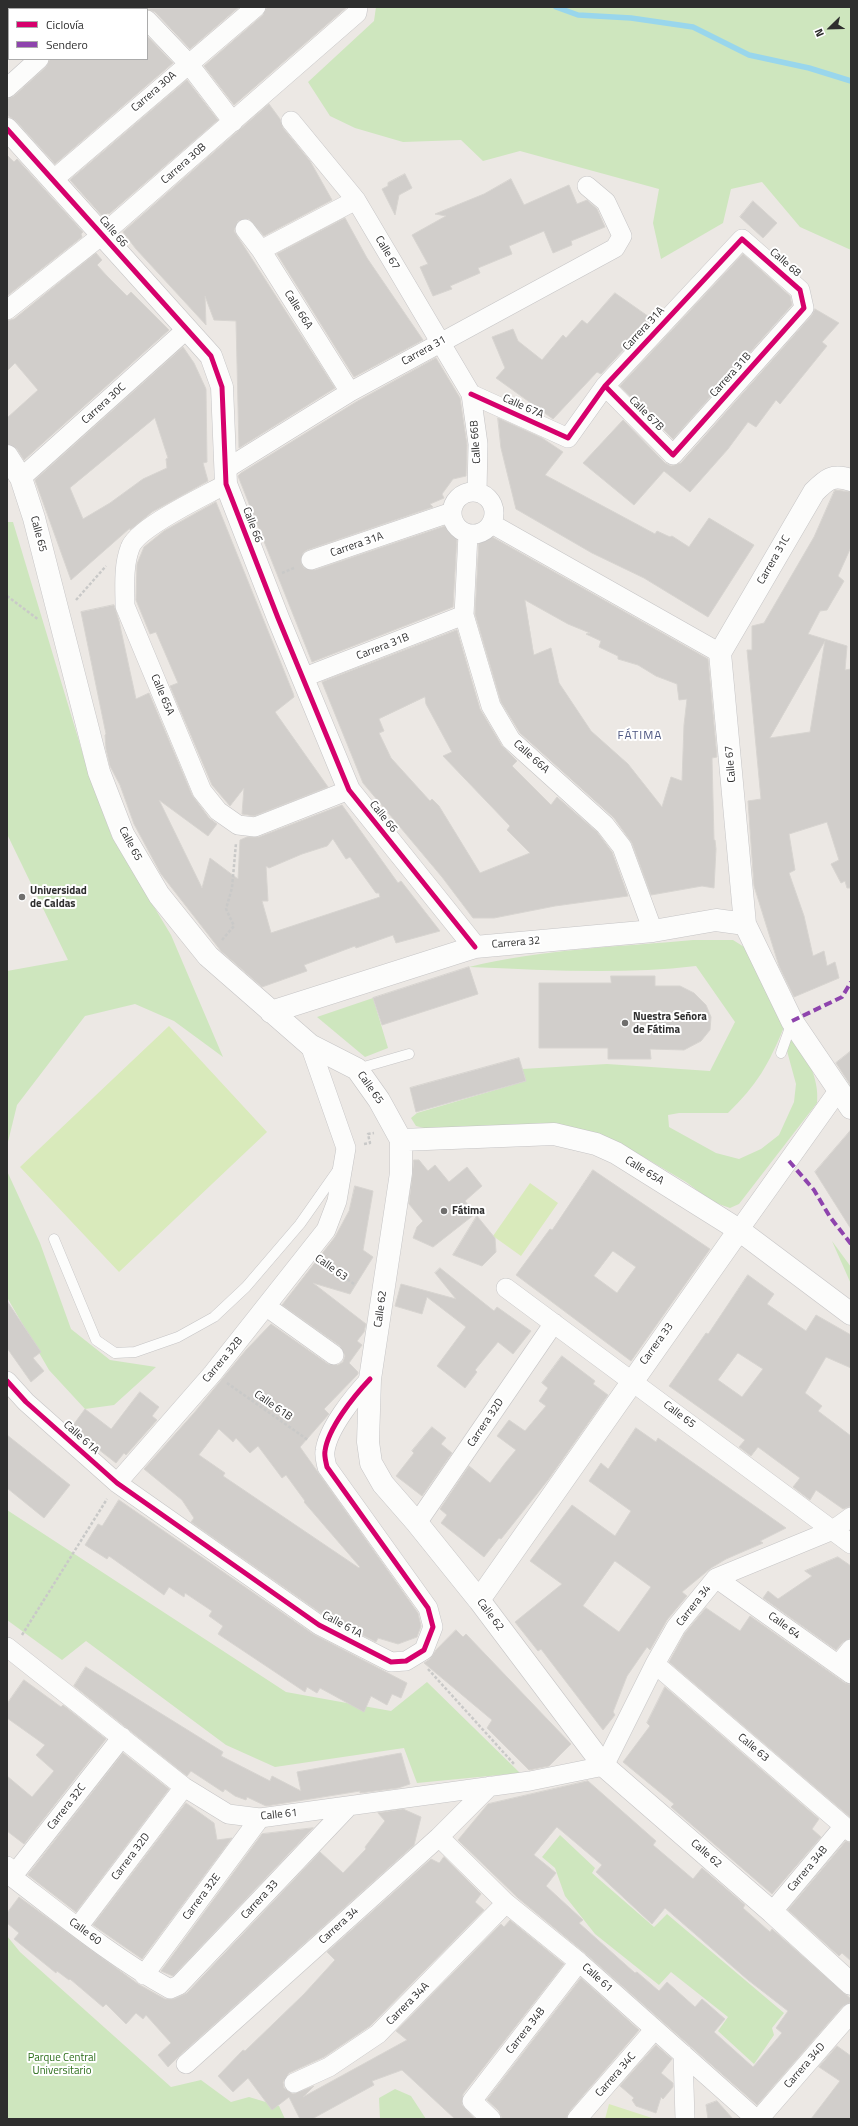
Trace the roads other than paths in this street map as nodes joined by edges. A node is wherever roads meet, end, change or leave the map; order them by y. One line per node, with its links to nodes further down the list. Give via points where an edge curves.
1 (256, 7): 5 (street, Carrera 30A)
2 (358, 10): 8 (street, Carrera 30B)
3 (148, 21): 5 (street)
4 (38, 60): 6 (street)
5 (188, 63): 8 (street); 10 (street, Carrera 30A)
6 (7, 88)
7 (291, 121): 12 (street, Calle 67)
8 (233, 122): 14 (street, Carrera 30B)
9 (7, 129): 10 (street, Calle 66)
10 (54, 179): 14 (street, Calle 66)
11 (587, 186): 20 (street, Carrera 31, via 606,202 622,236 615,248)
12 (356, 200): 16 (street); 20 (street, Calle 67)
13 (245, 229): 16 (street, Calle 66A)
14 (102, 235): 18 (street, Carrera 30B); 19 (street, Calle 66)
15 (742, 239): 17 (street, Calle 68, via 800,290); 21 (street, Carrera 31A)
16 (261, 250): 22 (street, Calle 66A)
17 (804, 308): 25 (street, Carrera 31B)
18 (7, 310)
19 (187, 329): 27 (street, Calle 66, via 211,356 222,387); 28 (street, Carrera 30C)
20 (440, 342): 22 (street, Carrera 31); 23 (street, Calle 67)
21 (605, 386): 24 (street, Carrera 31A); 25 (street, Calle 67B)
22 (350, 392): 27 (street, Carrera 31)
23 (471, 394): 24 (street, Calle 67A); 30 (street, Calle 66B, via 478,444)
24 (568, 438)
25 (673, 455)
26 (7, 456): 28 (street, Calle 65)
27 (226, 476): 37 (street, Calle 66, via 263,581); 38 (street, Calle 65A, via 150,526 130,547 125,576 126,606 202,791 218,811 238,825 255,827)
28 (21, 478): 42 (street, Calle 65, via 34,518 99,772 123,834 158,895 208,956)
29 (844, 478): 36 (street, Carrera 31C, via 825,481 814,492)
30 (477, 492): 31 (street, via 470,491 457,498); 32 (street, via 484,494 493,504 495,511)
31 (452, 512): 33 (street, via 456,525); 34 (street, Carrera 31A)
32 (492, 524): 33 (street, via 481,533); 36 (street)
33 (468, 534): 35 (street, Calle 66A)
34 (311, 560)
35 (464, 615): 37 (street, Carrera 31B); 40 (street, Calle 66A, via 491,706 511,740 605,825 622,847)
36 (720, 653): 39 (street, Calle 67)
37 (302, 678): 38 (street, Calle 66)
38 (349, 790): 41 (street, Calle 66)
39 (745, 924): 40 (street, Carrera 32, via 716,920); 43 (street, Calle 67)
40 (653, 931): 41 (street, Carrera 32)
41 (475, 947): 42 (street, Carrera 32)
42 (271, 1012): 44 (street, Calle 65)
43 (792, 1021): 45 (lane); 48 (street, Calle 67)
44 (310, 1045): 47 (street, Calle 65); 50 (street)
45 (781, 1053)
46 (409, 1054): 47 (lane)
47 (357, 1069): 49 (street, Calle 65)
48 (845, 1099): 51 (street, Carrera 33)
49 (399, 1135): 51 (street, Calle 65A, via 534,1133 577,1139 616,1153); 58 (street, Calle 62, via 401,1173)
50 (345, 1155): 52 (lane, via 300,1224 246,1287 214,1316 178,1336 135,1352 115,1353 96,1340); 54 (street, Carrera 32B, via 332,1216 326,1230)
51 (739, 1230): 55 (street, Calle 65A); 59 (street, Carrera 33)
52 (54, 1239)
53 (506, 1288): 56 (street, Calle 65)
54 (267, 1307): 57 (street); 61 (street, Carrera 32B)
55 (851, 1314)
56 (554, 1323): 59 (street, Calle 65); 63 (street, Carrera 32D)
57 (334, 1355)
58 (370, 1379): 61 (street, Calle 61A, via 356,1395 329,1436 325,1452 327,1467 428,1608 433,1626 424,1650 406,1661 391,1662 319,1625); 63 (street, Calle 62, via 368,1442 371,1463 382,1484)
59 (632, 1380): 64 (street, Calle 65); 67 (street, Carrera 33)
60 (7, 1381): 61 (street, Calle 61A, via 26,1402)
61 (117, 1483)
62 (851, 1518): 64 (street, Carrera 34)
63 (417, 1523): 67 (street, Calle 62)
64 (833, 1530): 65 (street, Calle 65); 66 (street, Carrera 34)
65 (851, 1544)
66 (716, 1578): 70 (street, Carrera 34, via 676,1627); 71 (street, Calle 64)
67 (479, 1600): 73 (street, Calle 62)
68 (10, 1649): 72 (street, Calle 61)
69 (851, 1649): 71 (street)
70 (655, 1664): 73 (street, Carrera 34); 78 (street, Calle 63)
71 (845, 1670)
72 (122, 1737): 75 (street, Calle 61); 80 (street, Carrera 32C)
73 (604, 1766): 74 (street, Calle 61); 82 (street, Calle 62)
74 (490, 1786): 76 (street, Calle 61); 79 (street, Carrera 34)
75 (184, 1787): 77 (street, Calle 61, via 228,1814); 83 (street, Carrera 32D)
76 (348, 1807): 77 (street, Calle 61); 87 (street, Carrera 33, via 179,1986)
77 (260, 1818): 85 (street, Carrera 32E)
78 (848, 1829): 82 (street, Carrera 34B)
79 (439, 1837): 81 (street, Calle 61); 91 (street, Carrera 34)
80 (10, 1871): 83 (street, Calle 60)
81 (506, 1903): 84 (street, Calle 61); 92 (street, Carrera 34A, via 378,2034 329,2067)
82 (772, 1912): 86 (street, Calle 62)
83 (78, 1927): 85 (street, Calle 60)
84 (579, 1962): 89 (street, Calle 61); 93 (street, Carrera 34B, via 472,2101)
85 (144, 1975): 87 (street, Calle 60)
86 (851, 1984)
87 (170, 1989)
88 (851, 2013): 96 (street, Carrera 34D)
89 (654, 2030): 90 (street, Calle 61); 94 (street, Carrera 34C)
90 (683, 2054): 95 (street); 96 (street, Calle 61)
91 (186, 2064)
92 (294, 2083)
93 (491, 2119)
94 (578, 2119)
95 (685, 2119)
96 (757, 2119)

